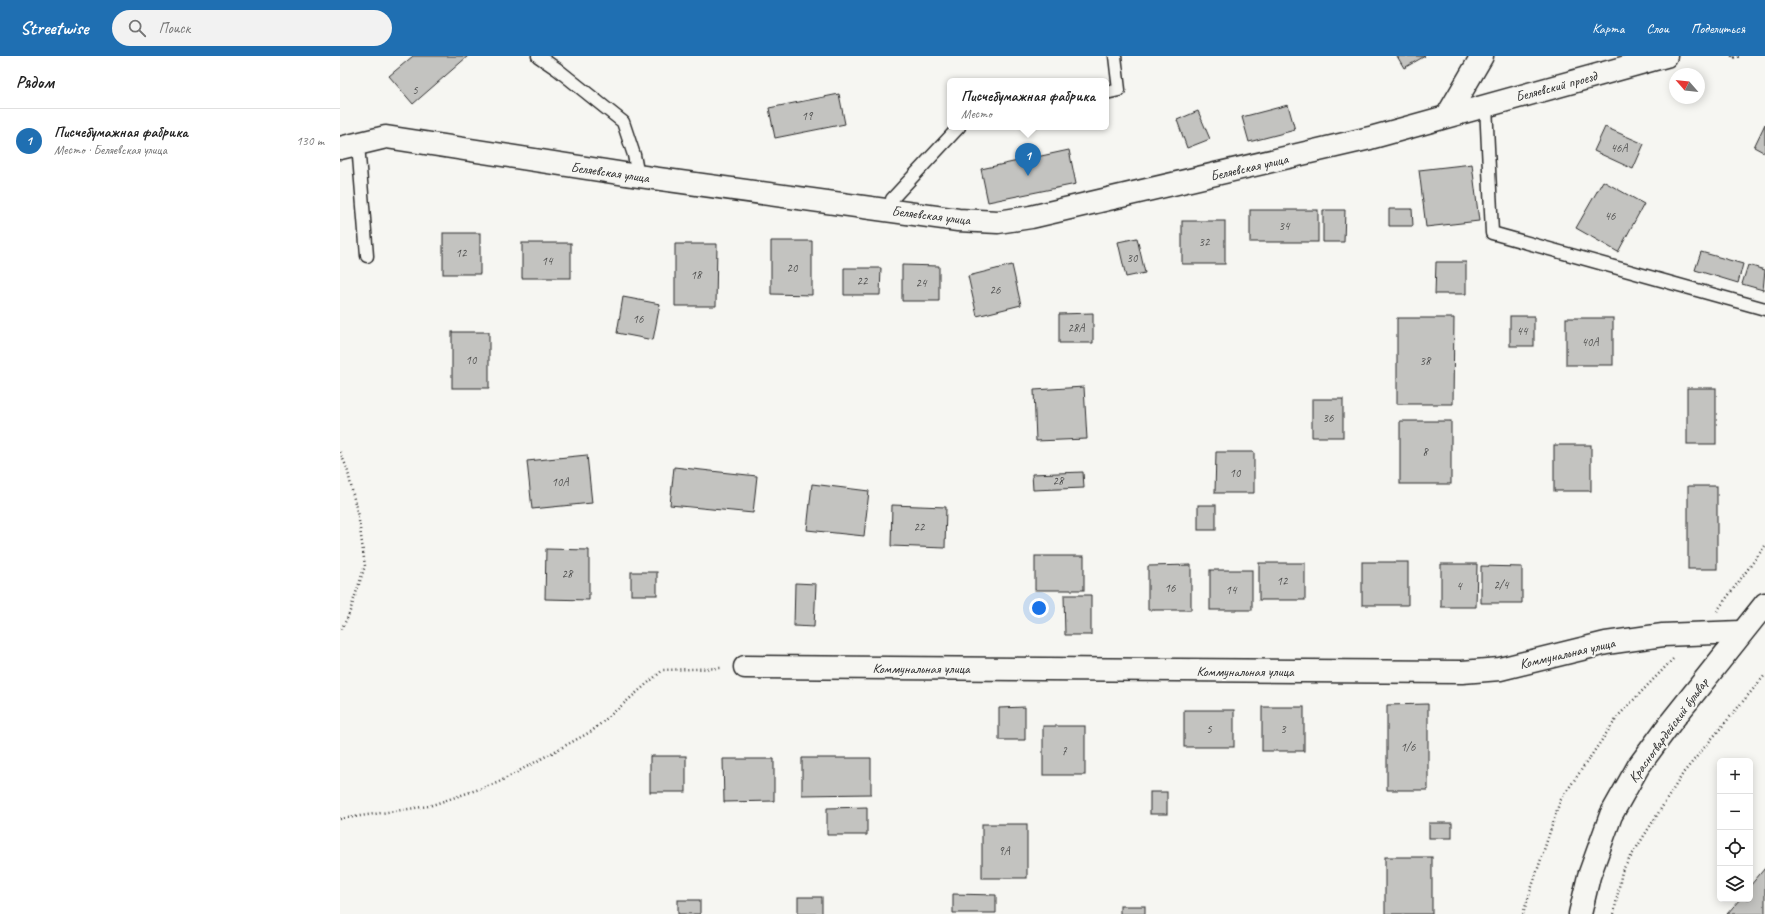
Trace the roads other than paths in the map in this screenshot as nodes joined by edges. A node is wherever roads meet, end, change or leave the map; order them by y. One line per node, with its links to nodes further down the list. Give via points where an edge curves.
1 (538, 56): 10 (lane, via 623,122)
2 (1115, 56): 5 (lane, via 1120,90)
3 (1482, 56): 7 (street)
4 (1666, 56): 6 (street, Беляевский проезд)
5 (1109, 92)
6 (1486, 105): 7 (street, Беляевский проезд); 13 (lane, via 1492,232)
7 (1447, 116): 10 (street, Беляевская улица, via 1339,146 1031,217 998,222 958,220)
8 (956, 130): 11 (lane)
9 (349, 146): 10 (street, Беляевская улица, via 386,137); 12 (lane)
10 (638, 176)
11 (892, 199)
12 (366, 256)
13 (1765, 309)
14 (1765, 604): 15 (street, Красногвардейский бульвар)
15 (1742, 632): 16 (street, Коммунальная улица, via 1663,635 1606,643 1500,669 1462,672); 17 (street, Красногвардейский бульвар, via 1638,767 1611,815 1589,876)
16 (745, 667)
17 (1580, 914)

